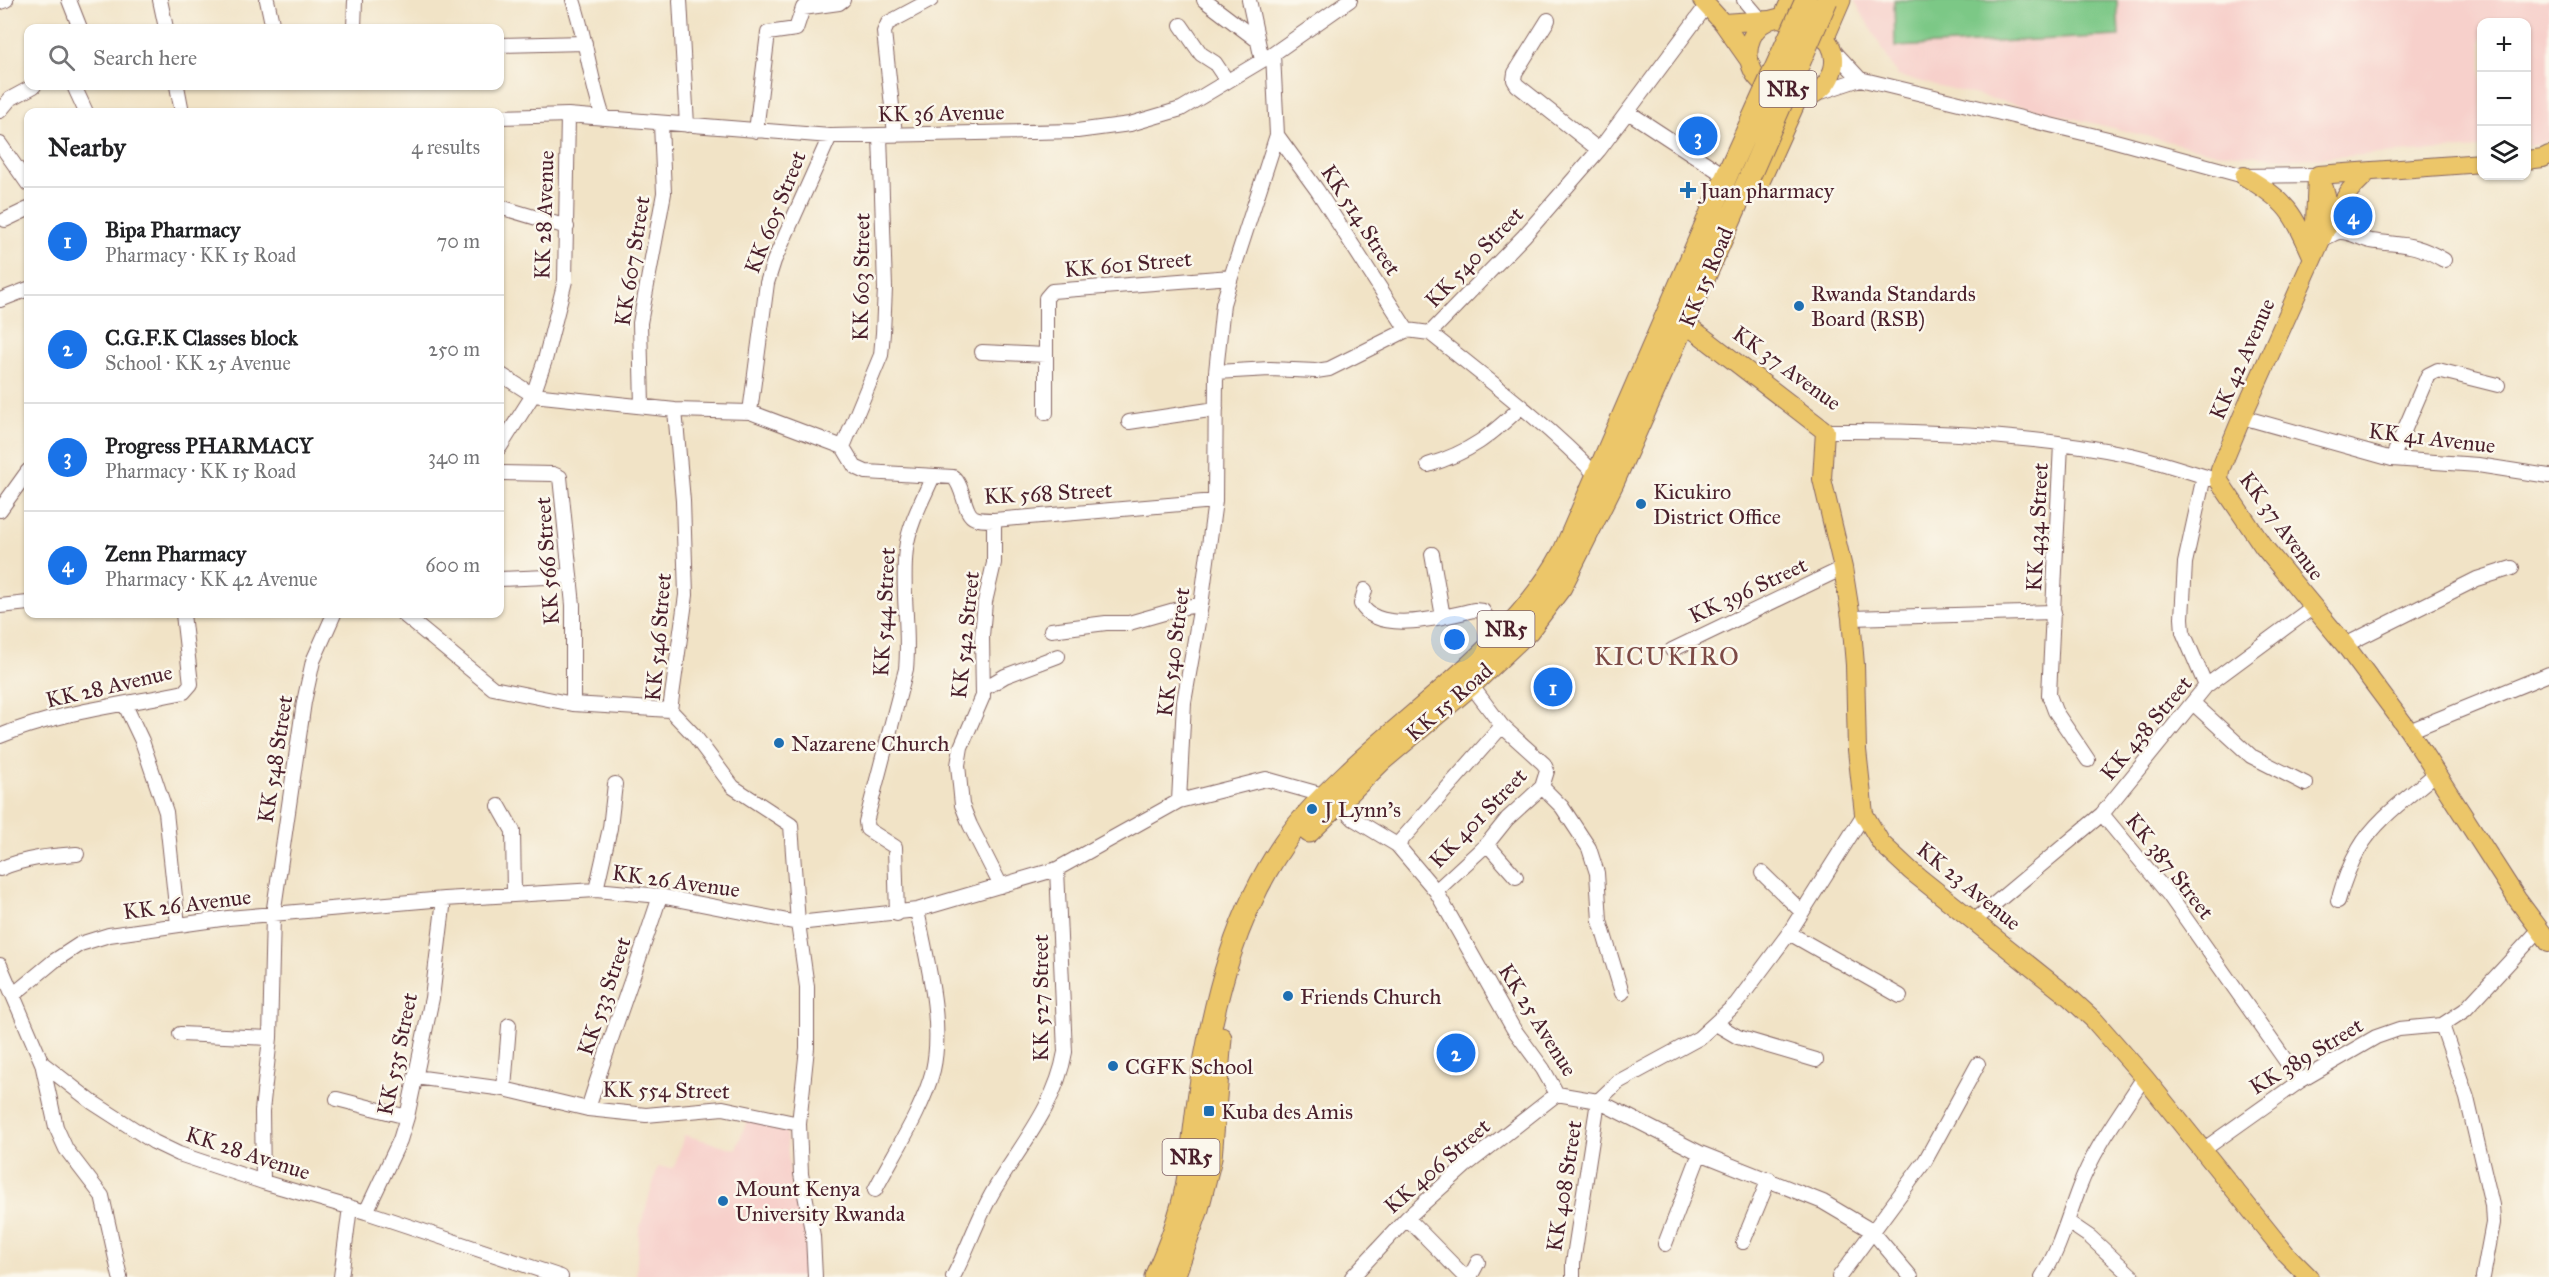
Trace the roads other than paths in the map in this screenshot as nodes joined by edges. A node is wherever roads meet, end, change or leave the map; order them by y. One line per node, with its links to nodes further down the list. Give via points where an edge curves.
1 (6, 0): 17 (street)
2 (69, 0): 22 (street)
3 (160, 0): 23 (street)
4 (267, 0): 24 (street)
5 (355, 0): 25 (street)
6 (573, 0): 28 (street)
7 (680, 0): 47 (street)
8 (843, 0): 48 (street, via 803,8 796,29 768,33)
9 (931, 0): 49 (street, via 888,23 884,32)
10 (1204, 0): 27 (street)
11 (1249, 0): 27 (street)
12 (1350, 0): 31 (street, KK 36 Avenue)
13 (1744, 0): 19 (street)
14 (1806, 0): 56 (highway, KK 15 Road / NR5, bridge)
15 (1827, 0): 78 (highway, KK 15 Road / NR5, bridge)
16 (1840, 0): 29 (highway)
17 (0, 2)
18 (1704, 3): 21 (main road); 42 (street, KK 540 Street)
19 (1776, 14): 21 (main road); 29 (main road, via 1796,20); 32 (main road, via 1751,36 1748,46)
20 (1548, 20): 54 (street, via 1514,80)
21 (1723, 23): 32 (main road)
22 (78, 24)
23 (164, 24)
24 (272, 24)
25 (354, 24)
26 (1181, 25): 34 (street)
27 (1257, 40): 31 (street)
28 (585, 43): 30 (street); 45 (street)
29 (1829, 44): 33 (street); 38 (main road, via 1835,59 1831,78 1825,86)
30 (504, 45)
31 (1268, 57): 34 (street, KK 36 Avenue); 51 (street)
32 (1755, 70): 38 (main road, via 1775,90); 56 (highway)
33 (1860, 79): 38 (street); 58 (street)
34 (1227, 81): 49 (street, KK 36 Avenue, via 1181,109 1130,124 1077,131)
35 (27, 90): 41 (street, via 10,99)
36 (76, 90): 39 (street)
37 (178, 90): 40 (street)
38 (1804, 96): 72 (highway)
39 (85, 108)
40 (181, 108)
41 (0, 111)
42 (1628, 111): 54 (street, KK 540 Street); 56 (street)
43 (568, 115): 44 (street, KK 36 Avenue); 45 (street, KK 36 Avenue); 64 (street, KK 28 Avenue)
44 (504, 117)
45 (603, 117): 46 (street, KK 36 Avenue)
46 (661, 124): 47 (street, KK 36 Avenue); 81 (street, KK 607 Street, via 664,194 640,323)
47 (687, 125): 48 (street, KK 36 Avenue)
48 (756, 131): 52 (street, KK 36 Avenue)
49 (895, 134): 50 (street, KK 36 Avenue)
50 (880, 135): 52 (street, KK 36 Avenue); 92 (street, KK 603 Street, via 885,288 882,344)
51 (1277, 135): 68 (street); 71 (street, KK 514 Street)
52 (830, 136): 85 (street, KK 605 Street, via 767,283)
53 (0, 144): 60 (street)
54 (1599, 150): 73 (street, KK 540 Street, via 1524,236)
55 (2477, 163): 57 (main road)
56 (1724, 170): 97 (highway, KK 15 Road / NR5)
57 (2368, 172): 59 (main road); 65 (main road, via 2350,190)
58 (2244, 176): 59 (street); 66 (main road, via 2283,202)
59 (2318, 176): 65 (main road, KK 42 Avenue, via 2328,202); 66 (main road, KK 42 Avenue)
60 (24, 178)
61 (504, 208): 64 (street)
62 (24, 211): 63 (street)
63 (4, 220)
64 (567, 226): 80 (street, KK 28 Avenue, via 565,281)
65 (2323, 236): 66 (main road, KK 42 Avenue); 67 (street, via 2346,233 2369,241 2408,244)
66 (2313, 258): 87 (main road, KK 42 Avenue)
67 (2444, 260)
68 (1232, 277): 75 (street, KK 601 Street, via 1052,291 1046,298); 76 (street, via 1223,304)
69 (24, 291): 70 (street)
70 (0, 300)
71 (1407, 330): 73 (street, KK 540 Street); 76 (street, via 1329,369)
72 (1695, 331): 78 (highway, via 1685,356); 89 (main road, KK 37 Avenue)
73 (1430, 333): 82 (street)
74 (982, 352): 75 (street)
75 (1046, 355): 86 (street, KK 601 Street)
76 (1216, 372): 83 (street, KK 540 Street)
77 (504, 377): 80 (street)
78 (1660, 380): 126 (highway, KK 15 Road / NR5, via 1561,587 1528,631)
79 (2498, 385): 93 (street, via 2438,370 2432,372)
80 (533, 395): 81 (street); 90 (street, KK 28 Avenue)
81 (642, 406): 84 (street)
82 (1522, 406): 94 (street, via 1481,442); 97 (street)
83 (1216, 409): 88 (street); 101 (street, KK 540 Street)
84 (675, 410): 85 (street); 132 (street, KK 546 Street, via 686,595)
85 (750, 412): 92 (street)
86 (1046, 413)
87 (2241, 417): 93 (street, KK 41 Avenue); 100 (main road, KK 42 Avenue, via 2220,471)
88 (1129, 422)
89 (1825, 431): 91 (street, KK 37 Avenue, via 1912,430); 105 (main road, KK 23 Avenue, via 1822,479)
90 (504, 441)
91 (2061, 444): 100 (street, KK 37 Avenue, via 2132,455); 114 (street, KK 434 Street)
92 (843, 447): 96 (street, KK 568 Street, via 855,467 866,472)
93 (2392, 459): 98 (street, KK 41 Avenue, via 2478,465)
94 (1428, 465)
95 (504, 473): 107 (street, KK 566 Street, via 560,477)
96 (933, 476): 103 (street, KK 568 Street, via 953,477 960,483 969,514); 162 (street, KK 544 Street, via 906,548 906,669 866,822 867,829 895,847)
97 (1597, 476): 121 (highway, KK 15 Road / NR5, via 1545,584)
98 (2549, 476)
99 (24, 477): 102 (street)
100 (2211, 479): 113 (main road, KK 37 Avenue); 127 (street, via 2185,563 2182,618 2183,632)
101 (1215, 501): 103 (street, KK 568 Street); 111 (street, KK 540 Street)
102 (0, 510)
103 (994, 520): 128 (street, KK 542 Street, via 994,563 982,636)
104 (1432, 554): 115 (street)
105 (1843, 568): 119 (main road, KK 23 Avenue); 123 (street, KK 396 Street)
106 (2512, 568): 122 (street, via 2477,579)
107 (569, 576): 108 (street); 130 (street, KK 566 Street, via 573,605)
108 (504, 579)
109 (1365, 590): 115 (street, via 1361,604 1378,617 1418,622)
110 (24, 603): 112 (street)
111 (1201, 605): 120 (street, via 1129,623); 142 (street, KK 540 Street, via 1184,702)
112 (0, 606)
113 (2313, 607): 122 (main road, KK 37 Avenue); 127 (street, KK 438 Street)
114 (2054, 612): 119 (street); 136 (street, KK 434 Street, via 2049,695 2055,711)
115 (1443, 617): 121 (street, via 1483,611)
116 (183, 618): 131 (street, KK 28 Avenue, via 188,690)
117 (332, 618): 163 (street, KK 548 Street, via 313,661 304,702)
118 (408, 618): 130 (street, via 493,688)
119 (1851, 618): 144 (main road, KK 23 Avenue)
120 (1051, 630)
121 (1499, 638): 141 (highway, KK 15 Road / NR5)
122 (2345, 645): 134 (main road, KK 37 Avenue)
123 (1672, 650)
124 (1058, 656): 128 (street, via 1005,676)
125 (2549, 674): 134 (street)
126 (1471, 685): 133 (street); 141 (highway, KK 15 Road / NR5)
127 (2206, 686): 129 (street, KK 438 Street)
128 (983, 689): 153 (street, KK 542 Street, via 958,765 962,805)
129 (2193, 703): 139 (street, via 2251,756); 145 (street, KK 438 Street)
130 (573, 704): 132 (street)
131 (124, 705): 135 (street, KK 28 Avenue, via 86,711); 166 (street, via 142,741 166,812)
132 (670, 710): 165 (street, KK 546 Street, via 733,787 791,825)
133 (1502, 726): 140 (street, KK 401 Street, via 1544,764 1547,771); 147 (street)
134 (2409, 731): 137 (main road, KK 37 Avenue)
135 (0, 736)
136 (2088, 760)
137 (2435, 774): 159 (street, via 2377,826 2360,847); 168 (main road, KK 37 Avenue)
138 (615, 784): 154 (street)
139 (2306, 784)
140 (1542, 787): 146 (street, KK 401 Street); 170 (street, via 1562,807 1589,848 1596,873 1600,921)
141 (1330, 799): 142 (street, KK 26 Avenue, via 1266,778); 147 (street, KK 25 Avenue); 209 (highway, KK 15 Road / NR5, via 1283,844 1238,930 1209,1033 1186,1189); 210 (highway, KK 15 Road / NR5, via 1271,886 1244,949 1222,1032 1211,1158)
142 (1179, 801): 150 (street, KK 26 Avenue)
143 (499, 806): 156 (street, via 513,831)
144 (1864, 814): 161 (street); 164 (main road, KK 23 Avenue, via 1881,843)
145 (2102, 814): 164 (street, KK 387 Street); 183 (street, KK 387 Street, via 2169,895)
146 (1487, 844): 152 (street); 155 (street, KK 401 Street)
147 (1397, 845): 155 (street, KK 25 Avenue)
148 (77, 854): 149 (street, via 12,863)
149 (0, 869)
150 (1057, 869): 153 (street, KK 26 Avenue); 208 (street, KK 527 Street, via 1065,1053 1062,1071 1036,1127 993,1191)
151 (1762, 873): 161 (street)
152 (1516, 877)
153 (1000, 886): 160 (street, KK 26 Avenue)
154 (596, 890): 156 (street, KK 26 Avenue); 157 (street, KK 26 Avenue)
155 (1436, 891): 185 (street, KK 25 Avenue, via 1513,1029)
156 (514, 894): 158 (street, KK 26 Avenue)
157 (660, 896): 165 (street, KK 26 Avenue); 188 (street, KK 533 Street)
158 (444, 899): 163 (street, KK 26 Avenue); 181 (street, KK 535 Street, via 432,998)
159 (2337, 901)
160 (917, 910): 162 (street, KK 26 Avenue); 195 (street, via 934,995 933,1068 924,1098)
161 (1801, 911): 167 (street)
162 (897, 914): 165 (street, KK 26 Avenue)
163 (273, 915): 166 (street, KK 26 Avenue); 177 (street, KK 548 Street)
164 (1974, 921): 182 (main road, KK 23 Avenue, via 2094,1020)
165 (798, 922): 190 (street, via 807,987)
166 (178, 925): 171 (street, KK 26 Avenue, via 109,935 80,944)
167 (1789, 933): 172 (street); 173 (street)
168 (2545, 935): 175 (street, via 2465,1010)
169 (0, 965): 171 (street, KK 28 Avenue)
170 (1622, 993)
171 (13, 995): 179 (street, KK 28 Avenue)
172 (1900, 996)
173 (1716, 1024): 178 (street, via 1738,1037); 187 (street, via 1699,1038 1618,1082)
174 (508, 1025): 184 (street)
175 (2442, 1025): 183 (street, KK 389 Street, via 2399,1029 2376,1037); 219 (street, via 2467,1098 2492,1205 2493,1223)
176 (180, 1034): 177 (street)
177 (270, 1038): 194 (street, KK 548 Street, via 262,1111)
178 (1816, 1060)
179 (42, 1063): 194 (street, KK 28 Avenue, via 92,1102 154,1142); 204 (street, via 66,1149 102,1196)
180 (1978, 1064): 200 (street, via 1925,1161)
181 (415, 1077): 184 (street, KK 554 Street); 189 (street, KK 535 Street)
182 (2144, 1077): 191 (main road, KK 23 Avenue); 199 (street, via 2098,1149 2079,1187)
183 (2300, 1081): 191 (street, KK 389 Street)
184 (504, 1089): 188 (street, KK 554 Street)
185 (1557, 1094): 187 (street, KK 25 Avenue); 198 (street, KK 406 Street, via 1465,1166)
186 (337, 1099): 189 (street)
187 (1598, 1101): 192 (street, KK 25 Avenue); 213 (street, KK 408 Street)
188 (588, 1109): 190 (street, KK 554 Street, via 646,1115 723,1108)
189 (407, 1117): 197 (street, KK 535 Street)
190 (799, 1124): 207 (street, via 801,1174 813,1236)
191 (2203, 1150): 218 (main road, KK 23 Avenue)
192 (1700, 1153): 193 (street, KK 25 Avenue); 202 (street)
193 (1769, 1179): 200 (street, KK 25 Avenue, via 1823,1202); 201 (street)
194 (263, 1182): 196 (street, KK 28 Avenue)
195 (874, 1190)
196 (350, 1207): 197 (street, KK 28 Avenue); 205 (street)
197 (366, 1212): 206 (street, KK 28 Avenue)
198 (1407, 1218): 211 (street, KK 406 Street); 212 (street)
199 (2068, 1222): 216 (street, via 2055,1257); 217 (street)
200 (1872, 1231): 214 (street); 215 (street, KK 25 Avenue)
201 (1743, 1242)
202 (1665, 1244)
203 (1478, 1262): 212 (street)
204 (120, 1277)
205 (341, 1277)
206 (561, 1277)
207 (815, 1277)
208 (954, 1277)
209 (1155, 1277)
210 (1174, 1277)
211 (1352, 1277)
212 (1467, 1277)
213 (1573, 1277)
214 (1839, 1277)
215 (1911, 1277)
216 (2042, 1277)
217 (2133, 1277)
218 (2309, 1277)
219 (2483, 1277)

